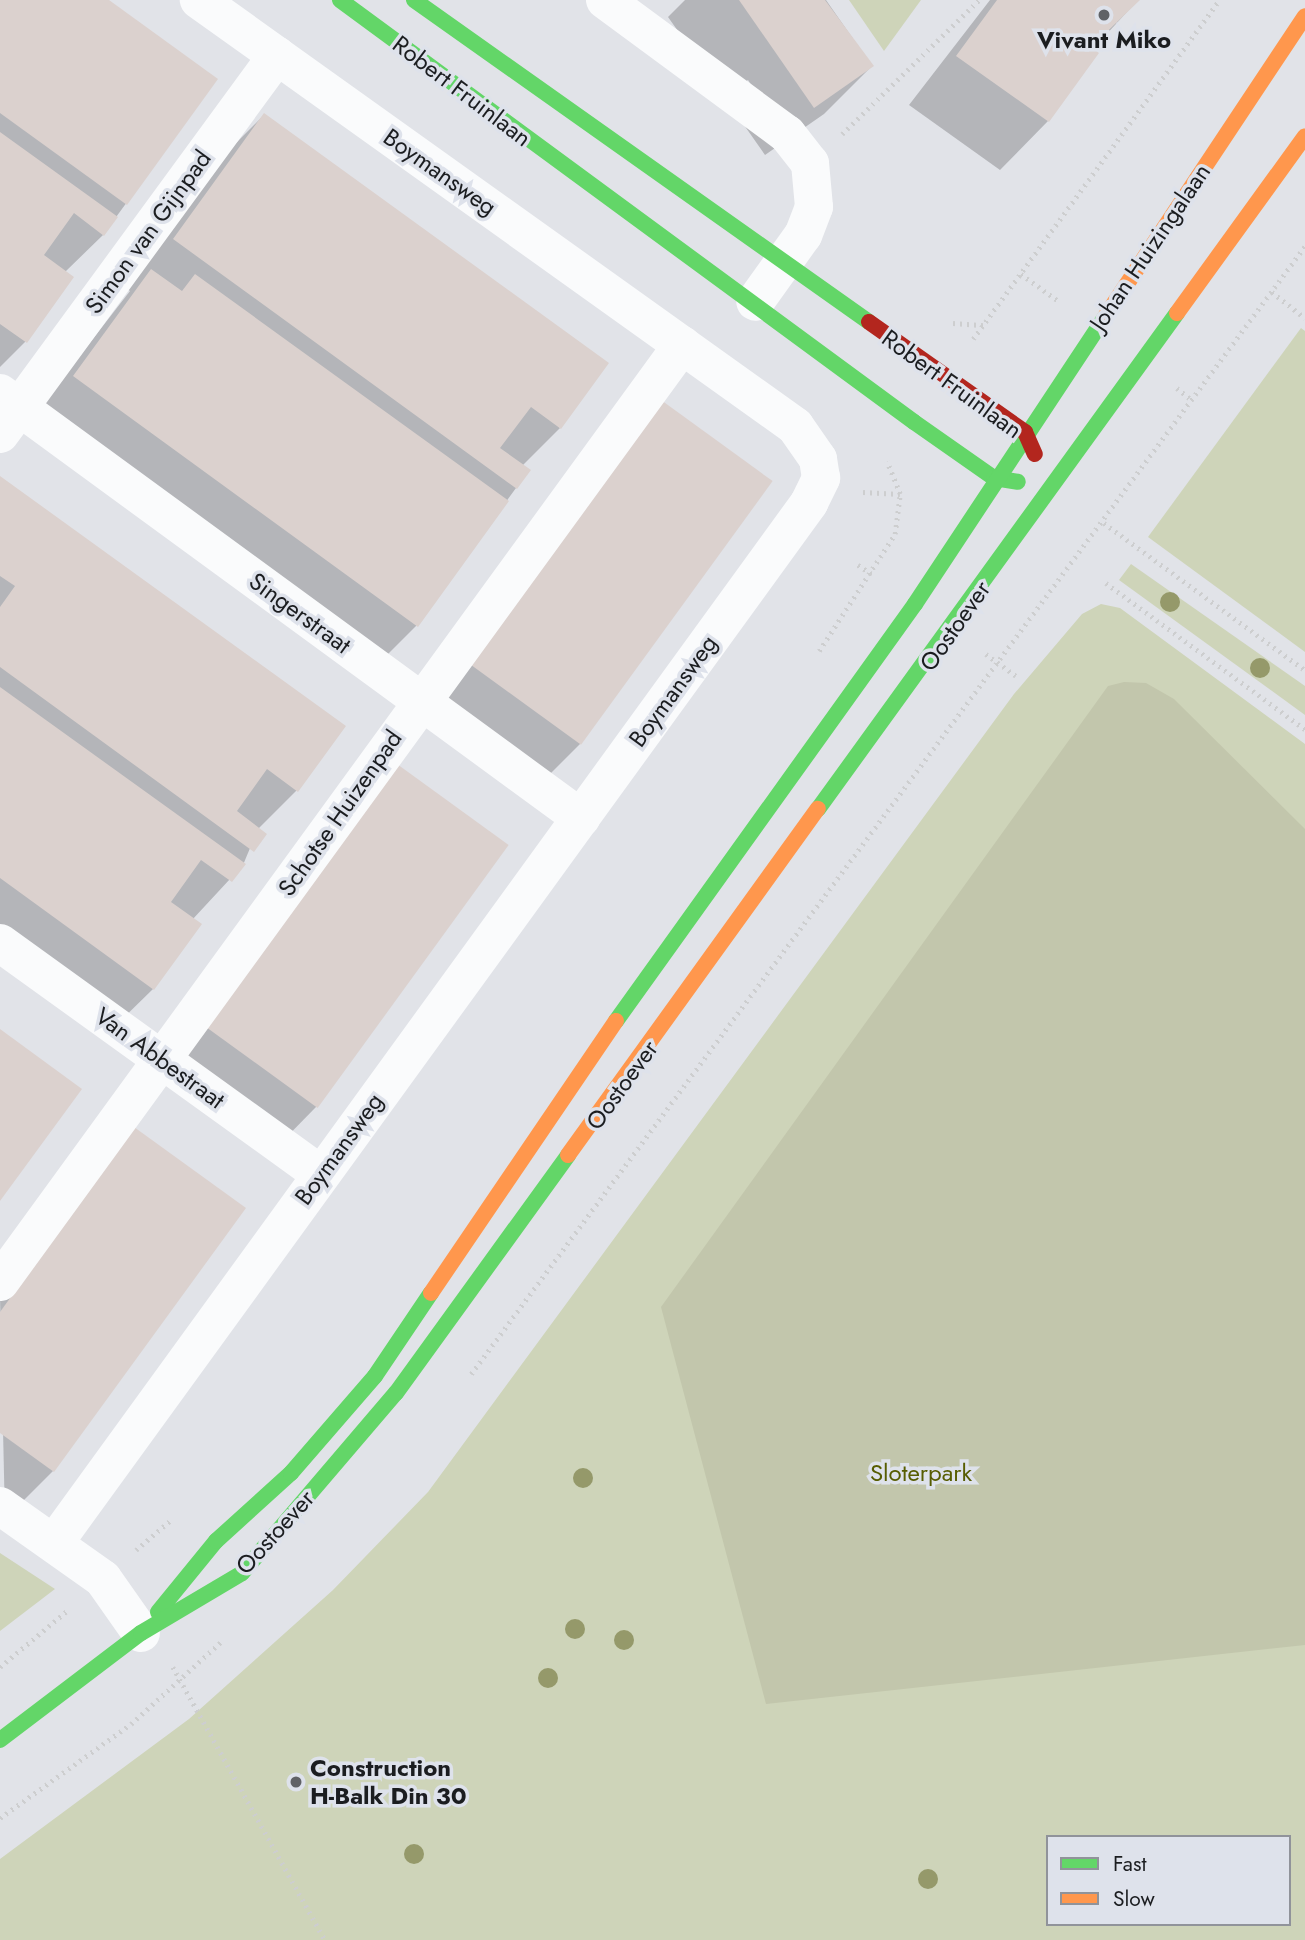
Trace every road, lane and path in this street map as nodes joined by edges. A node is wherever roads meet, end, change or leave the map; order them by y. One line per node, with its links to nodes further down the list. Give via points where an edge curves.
1 (199, 0): 8 (street, Boymansweg)
2 (340, 0): 14 (main road, Robert Fruinlaan, via 603,199)
3 (414, 0): 12 (main road, Robert Fruinlaan)
4 (605, 0): 10 (street, via 787,134)
5 (979, 0): 10 (path)
6 (1219, 0): 16 (path)
7 (1305, 16): 19 (main road, Johan Huizingalaan)
8 (277, 56): 17 (street, Boymansweg); 18 (street, Simon van Gijnpad)
9 (1305, 136): 22 (main road)
10 (810, 163): 12 (street, via 814,207)
11 (1305, 246): 13 (path)
12 (783, 262): 14 (street); 19 (main road, Robert Fruinlaan)
13 (1272, 292): 15 (path); 25 (path, via 1104,523)
14 (755, 302): 21 (main road, Robert Fruinlaan)
15 (1305, 318)
16 (984, 325)
17 (682, 345): 26 (street, Schotse Huizenpad); 28 (street, Boymansweg, via 795,426 818,459 821,478)
18 (6, 411): 26 (street, Singerstraat)
19 (1025, 432): 21 (main road, Johan Huizingalaan); 22 (main road, Robert Fruinlaan)
20 (886, 459): 24 (path, via 900,494 895,534)
21 (994, 478): 22 (main road, Robert Fruinlaan); 37 (main road, Oostoever, via 915,604 716,873 375,1376 291,1473 216,1541)
22 (1052, 487): 37 (main road, Oostoever, via 396,1393 242,1573)
23 (1106, 583): 27 (path)
24 (810, 663)
25 (1305, 670)
26 (421, 700): 28 (street, Singerstraat); 30 (street, Schotse Huizenpad)
27 (1305, 729)
28 (581, 818): 31 (street, Boymansweg)
29 (0, 943): 30 (street, Van Abbestraat)
30 (164, 1061): 31 (street, Van Abbestraat); 32 (street, Schotse Huizenpad)
31 (320, 1174): 35 (street, Boymansweg)
32 (0, 1282)
33 (0, 1506): 35 (street)
34 (183, 1509): 36 (path)
35 (55, 1542): 36 (street)
36 (103, 1579): 37 (street); 38 (path)
37 (141, 1633): 40 (main road, Oostoever)
38 (0, 1667)
39 (183, 1678): 41 (path)
40 (0, 1740)
41 (325, 1940)

